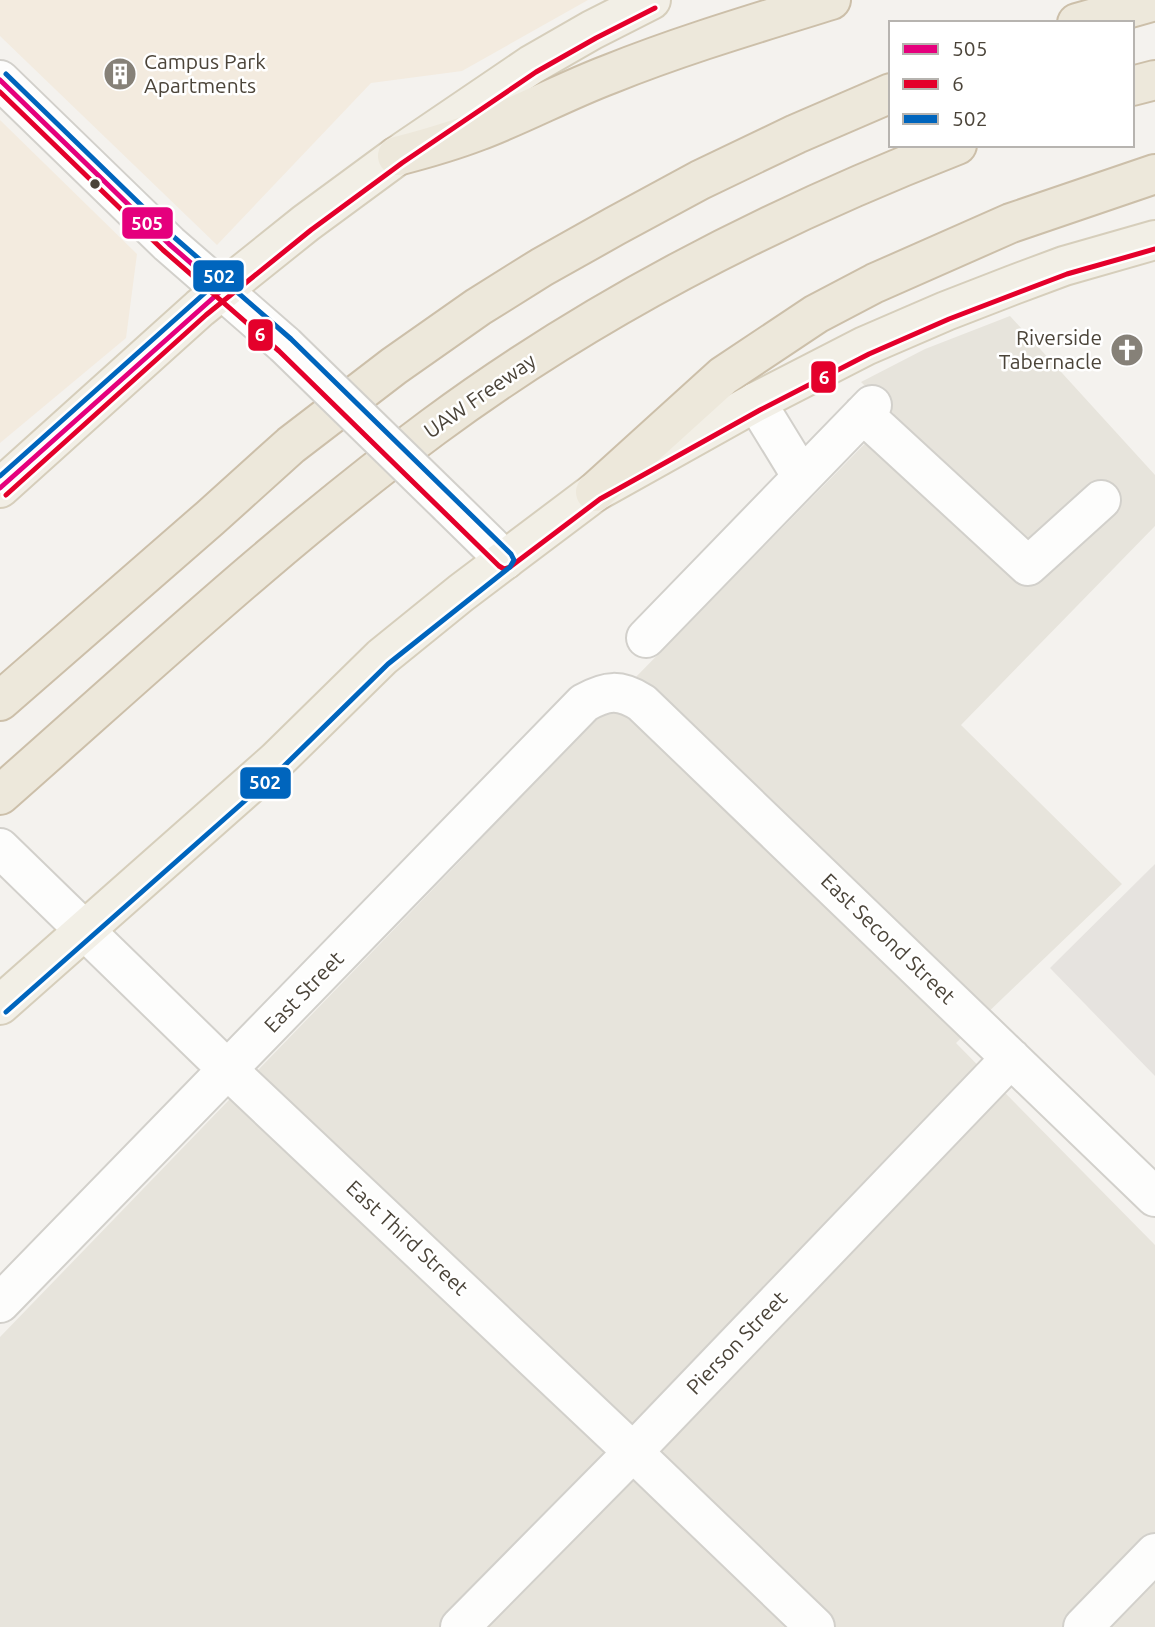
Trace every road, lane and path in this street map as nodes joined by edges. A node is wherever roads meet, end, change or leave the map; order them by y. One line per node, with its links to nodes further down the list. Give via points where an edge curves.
1 (651, 0): 10 (main road, via 531,65)
2 (831, 0): 10 (highway, via 670,51 478,131)
3 (1155, 1): 4 (highway)
4 (1084, 21)
5 (0, 80): 13 (street, via 169,244)
6 (1155, 80): 7 (highway)
7 (1134, 85)
8 (889, 94): 22 (highway, via 700,180 478,307 291,445)
9 (952, 147): 23 (highway, UAW Freeway, via 735,243 523,365 433,426 242,582)
10 (397, 156): 13 (main road)
11 (1155, 174): 17 (highway, via 1011,223 816,314 723,376)
12 (1155, 240): 14 (main road, via 1064,266 946,311)
13 (222, 289): 16 (main road); 19 (street, bridge)
14 (756, 402): 15 (street); 17 (main road)
15 (802, 477): 18 (street, via 868,409 1028,566); 20 (street)
16 (0, 488)
17 (595, 492): 19 (main road)
18 (1101, 500)
19 (505, 560): 25 (main road, via 382,657 276,761)
20 (646, 638)
21 (614, 692): 27 (street, East Second Street, via 642,703); 28 (street, East Street, via 584,703)
22 (0, 701)
23 (0, 795)
24 (10, 858): 25 (street, East Third Street)
25 (85, 930): 26 (main road); 28 (street, East Third Street)
26 (0, 1005)
27 (1011, 1058): 29 (street, East Second Street); 31 (street, Pierson Street)
28 (228, 1070): 30 (street, East Street); 31 (street, East Third Street)
29 (1155, 1197)
30 (0, 1303)
31 (633, 1452): 33 (street, Pierson Street); 34 (street, East Third Street)
32 (1155, 1553): 35 (street)
33 (460, 1627)
34 (815, 1627)
35 (1083, 1627)

